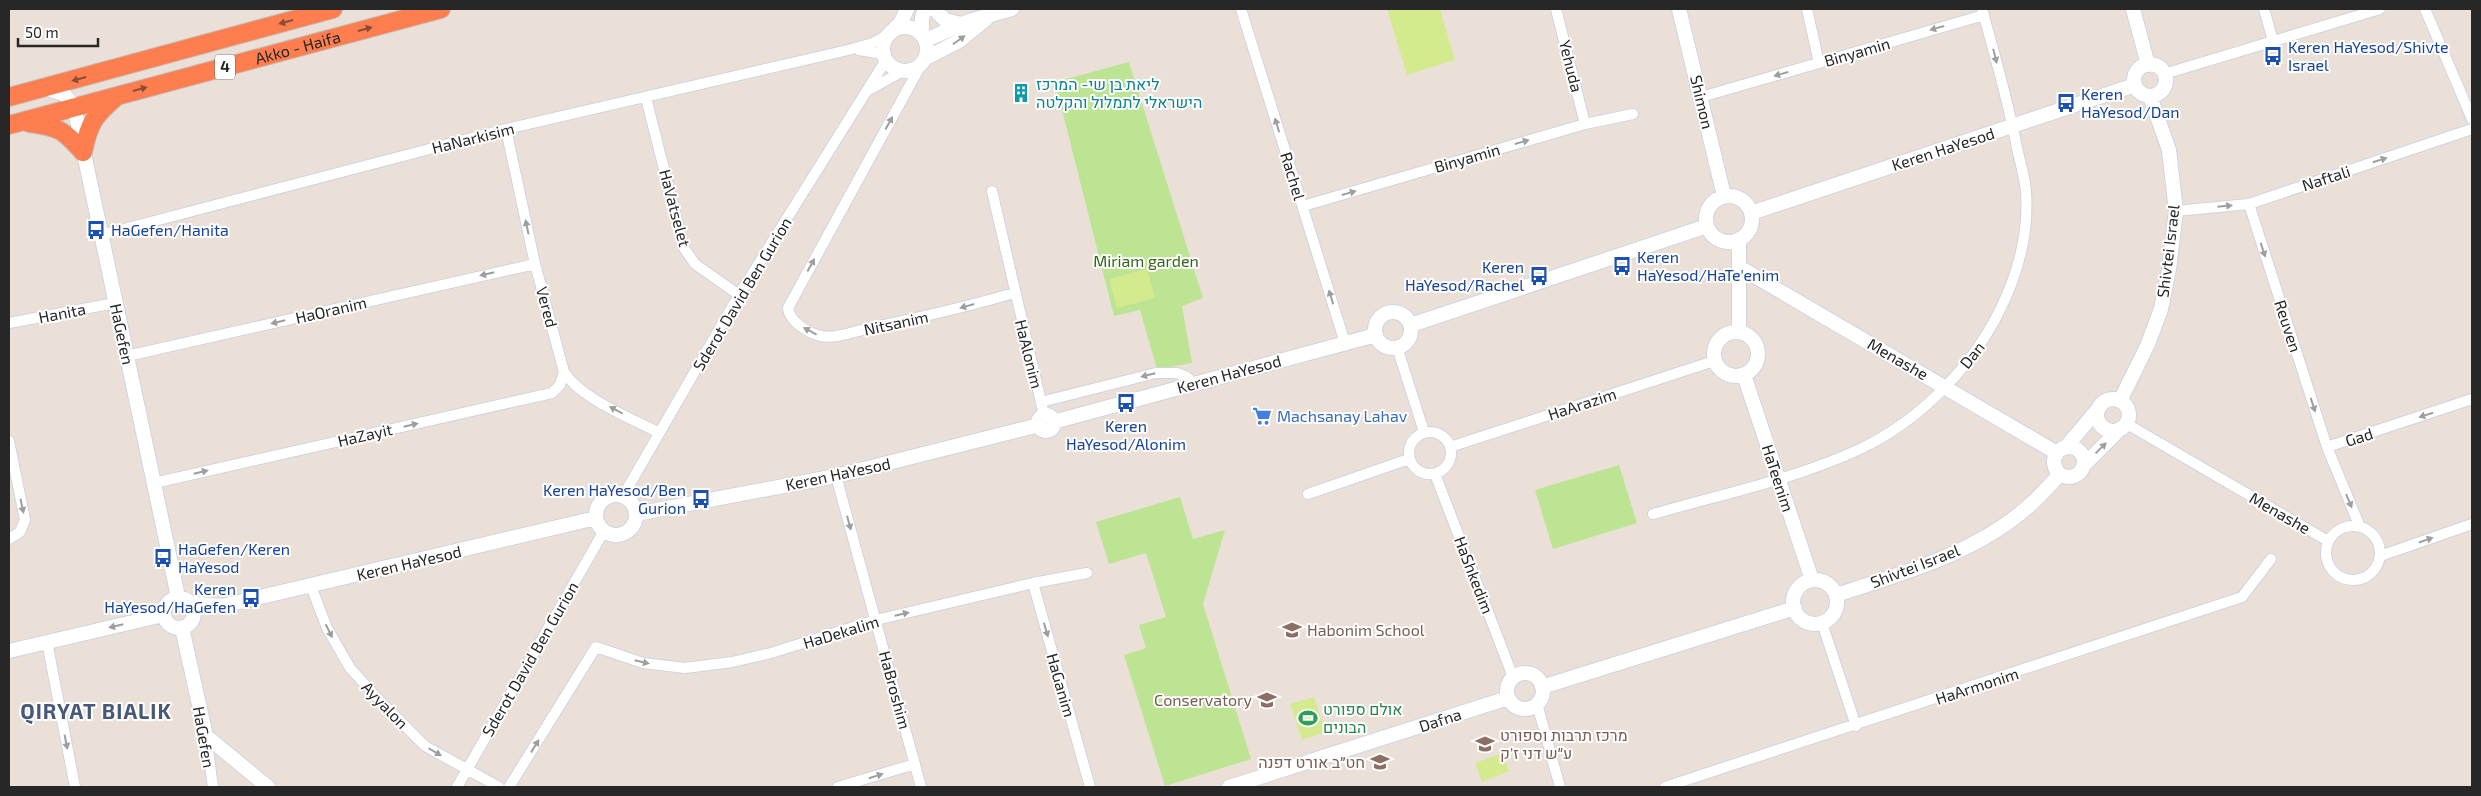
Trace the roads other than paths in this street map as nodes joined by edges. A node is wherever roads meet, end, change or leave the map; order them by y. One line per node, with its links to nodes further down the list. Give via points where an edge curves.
1 (333, 9): 29 (highway, Akko - Haifa / 4, one-way to 29)
2 (441, 9): 30 (highway, Akko - Haifa / 4, one-way to 2)
3 (907, 9): 18 (street)
4 (925, 9): 19 (street)
5 (934, 9): 17 (street, via 945,20)
6 (1012, 9): 16 (street)
7 (1241, 9): 48 (street, Rachel, one-way to 7)
8 (1556, 9): 40 (street, Yehuda)
9 (1679, 9): 34 (street, Shimon)
10 (1806, 9): 24 (street)
11 (2133, 9): 25 (street)
12 (2264, 9): 20 (street)
13 (2380, 9): 20 (street)
14 (2425, 9): 38 (street)
15 (1983, 12): 24 (street, Binyamin, one-way to 24); 41 (street, Dan, one-way to 41)
16 (988, 16): 17 (street); 23 (street, one-way to 16, via 959,41)
17 (962, 24): 19 (street)
18 (891, 32): 19 (street, via 911,27); 21 (street, HaNarkisim, via 873,43); 22 (street, via 884,41)
19 (924, 37): 23 (street)
20 (2273, 41): 27 (street)
21 (848, 50): 22 (street, HaNarkisim, via 873,51); 35 (street, HaNarkisim)
22 (884, 57): 26 (street, via 890,66); 31 (street, Sderot David Ben Gurion)
23 (924, 61): 26 (street, via 917,68); 56 (street, Nitsanim, one-way to 23, via 952,311 831,336 810,332 794,320 788,308)
24 (1819, 63): 34 (street, Binyamin, one-way to 34)
25 (2148, 65): 27 (street, via 2158,67); 28 (street, via 2137,72)
26 (903, 71): 31 (street, Sderot David Ben Gurion)
27 (2164, 74): 32 (street, via 2163,89)
28 (2135, 85): 32 (street, via 2141,93); 41 (street, Keren HaYesod)
29 (44, 88): 33 (highway, Akko - Haifa / 4); 36 (street, via 64,94)
30 (120, 94): 36 (highway, Akko - Haifa / 4); 44 (highway, via 94,117)
31 (864, 94): 57 (street, Sderot David Ben Gurion)
32 (2150, 96): 49 (street, Shivtei Israel, via 2169,150)
33 (9, 97)
34 (1701, 97): 46 (street, Shimon)
35 (646, 98): 42 (street, HaNarkisim); 57 (street, HaVatselet, via 684,248 695,264)
36 (74, 106): 39 (highway, Akko - Haifa / 4); 44 (street, HaGefen)
37 (1633, 114): 40 (street, Binyamin)
38 (2472, 119)
39 (16, 124): 44 (highway, via 48,125 64,131)
40 (1585, 124): 48 (street, Binyamin, one-way to 40)
41 (2013, 126): 50 (street, Keren HaYesod); 70 (street, Dan, via 2026,192 2024,245 2010,289 1986,337)
42 (506, 129): 52 (street, HaNarkisim); 54 (street, Vered, one-way to 42)
43 (2472, 129): 47 (street, Naftali, one-way to 43)
44 (83, 152): 52 (street, HaGefen)
45 (992, 191): 56 (street, HaAlonim)
46 (1724, 196): 50 (street, via 1738,197); 51 (street, via 1711,204)
47 (2248, 204): 49 (street, Naftali, one-way to 47); 80 (street, Reuven, one-way to 80)
48 (1303, 206): 63 (street, Rachel, one-way to 48)
49 (2176, 211): 72 (street, Shivtei Israel, via 2160,309 2148,344)
50 (1751, 213): 53 (street, via 1750,228)
51 (1707, 226): 53 (street, via 1711,233 1724,241); 60 (street)
52 (101, 235): 58 (street, HaGefen)
53 (1739, 239): 55 (street)
54 (535, 264): 65 (street, HaOranim, one-way to 65); 67 (street, Vered)
55 (1739, 266): 61 (street); 70 (street, Menashe)
56 (1014, 293): 74 (street, HaAlonim)
57 (739, 295): 77 (street, Sderot David Ben Gurion)
58 (115, 303): 59 (street, Hanita); 65 (street, HaGefen)
59 (9, 323)
60 (1411, 325): 62 (street, via 1400,313 1388,312 1376,324); 64 (street, via 1410,337)
61 (1739, 332): 66 (street, via 1731,332 1718,340 1714,346); 68 (street, via 1752,339 1758,352 1755,366)
62 (1376, 335): 63 (street, Keren HaYesod); 64 (street, via 1382,344)
63 (1345, 343): 69 (street, Keren HaYesod)
64 (1397, 348): 76 (street)
65 (126, 356): 88 (street, HaGefen)
66 (1714, 361): 68 (street, via 1717,368 1729,376); 79 (street, HaArazim)
67 (564, 372): 77 (street, Vered, one-way to 67, via 586,394); 88 (street, HaZayit, one-way to 67, via 552,393 560,385)
68 (1744, 375): 87 (street, HaTeenim)
69 (1193, 383): 74 (street, Keren HaYesod); 74 (street, one-way to 74, via 1177,373 1156,373)
70 (1946, 387): 81 (street, Menashe); 87 (street, Dan, via 1907,420 1863,447)
71 (2472, 399): 80 (street, Gad, one-way to 80)
72 (2120, 401): 73 (street, via 2105,401); 75 (street, via 2130,414)
73 (2098, 409): 75 (street, via 2100,424 2108,431); 81 (street)
74 (1044, 416): 86 (street, Keren HaYesod)
75 (2122, 428): 83 (street, one-way to 75); 98 (street, Menashe)
76 (1424, 432): 79 (street, via 1442,436); 82 (street, via 1412,441)
77 (659, 433): 90 (street, Sderot David Ben Gurion)
78 (9, 441): 97 (street, one-way to 97, via 25,520 20,532)
79 (1450, 447): 84 (street, via 1447,466)
80 (2327, 447): 95 (street, Gad, one-way to 95)
81 (2062, 450): 83 (street, via 2079,451); 85 (street, via 2054,461)
82 (1409, 459): 84 (street, via 1418,471); 89 (street)
83 (2084, 465): 85 (street, via 2075,476)
84 (1435, 474): 115 (street, HaShkedim)
85 (2060, 474): 105 (street, Shivtei Israel, via 2030,505 1985,537 1941,558)
86 (836, 476): 91 (street, Keren HaYesod); 110 (street, HaBroshim, one-way to 110)
87 (1778, 478): 92 (street, Dan); 102 (street, HaTeenim)
88 (154, 483): 106 (street, HaGefen)
89 (1308, 494)
90 (623, 496): 91 (street, via 634,504); 93 (street, via 606,497 598,506)
91 (636, 514): 96 (street, via 633,525 624,533)
92 (1654, 514)
93 (596, 518): 96 (street); 104 (street, Keren HaYesod)
94 (2472, 524): 99 (street, one-way to 94)
95 (2360, 527): 98 (street, via 2342,528); 99 (street, via 2376,538)
96 (604, 531): 122 (street, Sderot David Ben Gurion)
97 (9, 539)
98 (2328, 541): 99 (street, via 2326,559 2336,575 2345,579 2364,578 2372,573)
99 (2380, 556)
100 (2271, 559): 119 (street, HaArmonim, via 2242,598)
101 (1087, 574): 103 (street, HaDekalim)
102 (1812, 580): 105 (street, via 1829,585); 108 (street, via 1799,587)
103 (1033, 583): 110 (street, HaDekalim, one-way to 103); 131 (street, HaGanim, one-way to 131)
104 (311, 586): 107 (street, Keren HaYesod); 122 (street, Ayyalon, one-way to 122, via 327,628 350,668 425,746)
105 (1836, 595): 111 (street, via 1836,608)
106 (185, 600): 107 (street, Keren HaYesod); 109 (street, via 173,598 165,605); 112 (street, via 194,612)
107 (222, 606): 112 (street, Keren HaYesod)
108 (1795, 608): 111 (street, via 1802,619); 116 (street)
109 (164, 615): 112 (street, via 168,624); 113 (street, one-way to 113)
110 (876, 620): 121 (street, HaBroshim); 128 (street, HaDekalim, one-way to 110, via 596,647 643,663 685,668 771,653)
111 (1822, 623): 119 (street)
112 (188, 624): 120 (street, HaGefen)
113 (47, 642): 114 (street); 123 (street, one-way to 123)
114 (9, 650)
115 (1513, 677): 116 (street, via 1524,672 1531,674); 117 (street, via 1507,687)
116 (1542, 687): 118 (street)
117 (1508, 698): 118 (street, via 1522,708); 132 (street, Dafna)
118 (1537, 704): 133 (street)
119 (1856, 726): 134 (street, HaArmonim)
120 (206, 736): 124 (street, HaGefen); 125 (street)
121 (915, 764): 129 (street, one-way to 121); 130 (street, HaBroshim)
122 (466, 770): 126 (street, Sderot David Ben Gurion); 127 (street, Ayyalon)
123 (75, 787)
124 (213, 787)
125 (268, 787)
126 (457, 787)
127 (499, 787)
128 (509, 787)
129 (838, 787)
130 (922, 787)
131 (1090, 787)
132 (1229, 787)
133 (1560, 787)
134 (1665, 787)

